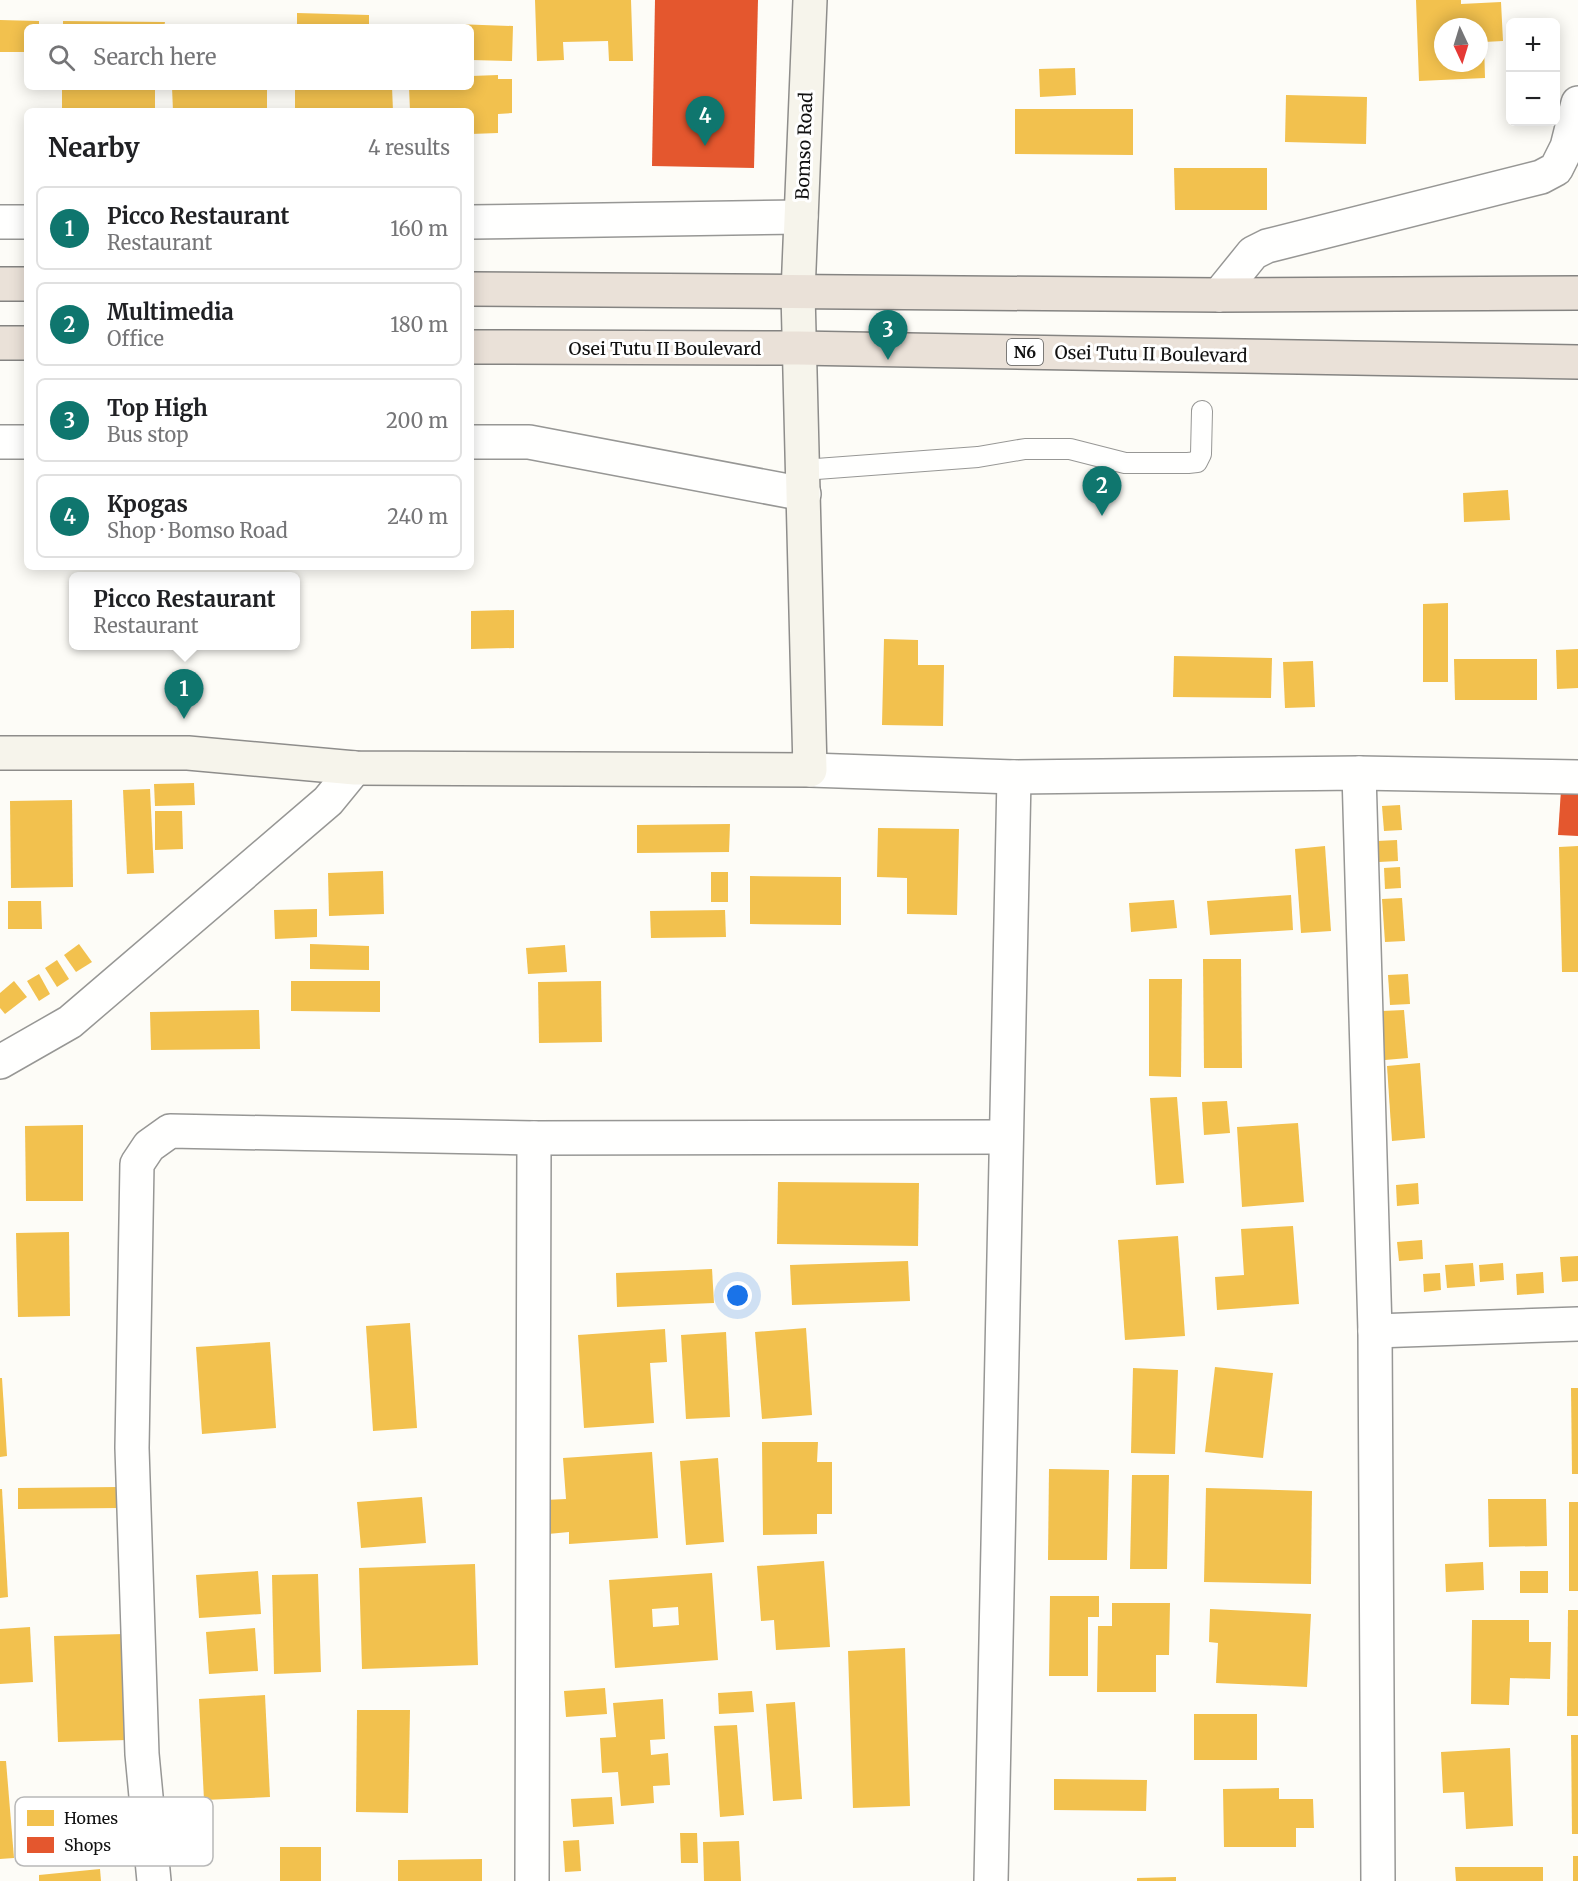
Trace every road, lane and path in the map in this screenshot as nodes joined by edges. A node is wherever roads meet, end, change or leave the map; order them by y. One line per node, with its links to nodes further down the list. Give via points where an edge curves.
1 (810, 0): 3 (street, Bomso Road)
2 (1578, 103): 12 (street, via 1556,169 1541,177 1267,246 1253,253)
3 (801, 217): 6 (street); 10 (street, Bomso Road)
4 (0, 222): 5 (street)
5 (24, 222)
6 (474, 222)
7 (0, 284): 8 (highway)
8 (24, 284)
9 (474, 290): 10 (highway)
10 (798, 293): 12 (highway); 16 (street, Bomso Road)
11 (1578, 294): 12 (highway)
12 (1220, 295)
13 (0, 343): 14 (highway)
14 (24, 343)
15 (474, 347): 16 (highway, Osei Tutu II Boulevard / N6)
16 (798, 348): 17 (highway, Osei Tutu II Boulevard / N6); 22 (street, Bomso Road)
17 (1578, 362)
18 (1202, 411): 22 (lane, via 1202,454 1197,462 1125,463 1070,449 1024,449)
19 (0, 442): 20 (street)
20 (24, 442)
21 (474, 442): 22 (street, via 529,442)
22 (804, 482): 25 (street, Bomso Road)
23 (0, 753): 24 (street, via 188,753)
24 (355, 768): 25 (street); 29 (street, via 328,801 70,1022)
25 (810, 770): 27 (street)
26 (1359, 773): 27 (street); 28 (street); 33 (street)
27 (1014, 777): 30 (street)
28 (1578, 777)
29 (0, 1062)
30 (1006, 1137): 31 (street); 38 (street)
31 (534, 1138): 34 (street, via 170,1131 149,1146 137,1164 132,1448); 37 (street)
32 (1578, 1323): 33 (street)
33 (1375, 1330): 39 (street)
34 (146, 1797)
35 (153, 1866): 36 (street)
36 (154, 1881)
37 (532, 1881)
38 (991, 1881)
39 (1378, 1881)

